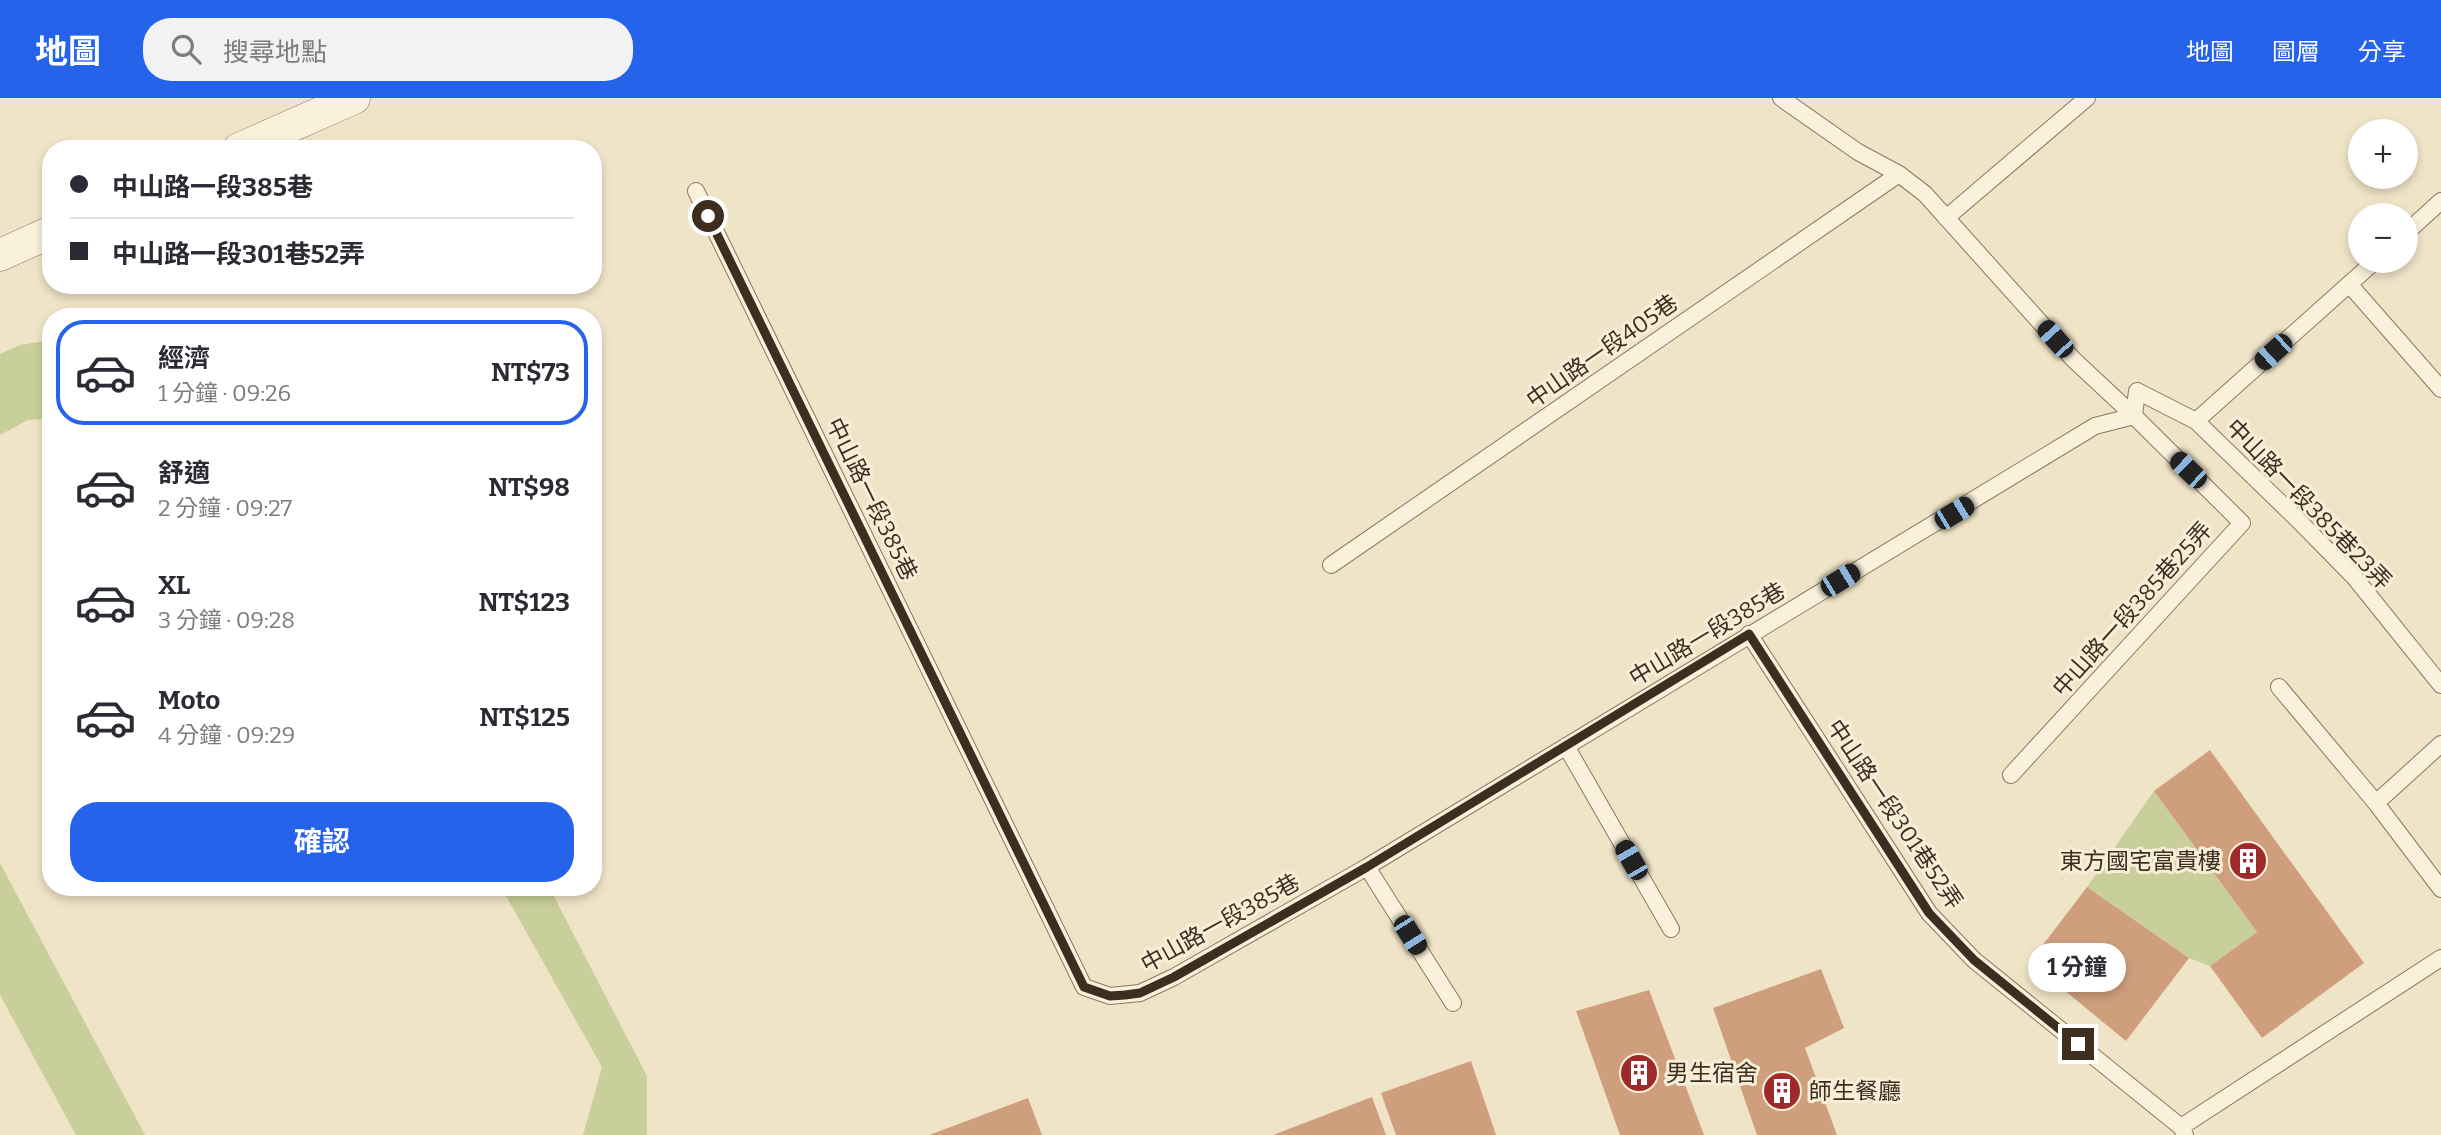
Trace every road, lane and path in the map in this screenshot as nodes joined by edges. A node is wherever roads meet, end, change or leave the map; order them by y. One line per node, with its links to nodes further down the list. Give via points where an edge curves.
1 (354, 98): 4 (street)
2 (1781, 98): 5 (lane, via 1858,152)
3 (2087, 98): 8 (lane)
4 (259, 140)
5 (1899, 174): 8 (lane); 17 (lane, 中山路一段405巷)
6 (696, 191): 25 (lane, 中山路一段385巷, via 1084,987 1110,996 1140,993)
7 (2441, 201): 9 (lane)
8 (1946, 218): 15 (lane, via 2073,359)
9 (2418, 222)
10 (42, 236): 11 (street)
11 (0, 255)
12 (2361, 273): 13 (lane)
13 (2349, 284): 14 (lane); 16 (lane)
14 (2441, 388)
15 (2134, 416): 16 (lane, 中山路一段385巷23弄, via 2137,391); 18 (lane, 中山路一段385巷, via 2095,426); 23 (lane, 中山路一段385巷25弄, via 2242,523)
16 (2196, 421): 19 (lane, 中山路一段385巷23弄, via 2355,578)
17 (1331, 565)
18 (1749, 634): 22 (lane, 中山路一段385巷); 30 (lane, 中山路一段301巷52弄, via 1929,913 1974,960)
19 (2441, 685)
20 (2279, 687): 24 (lane)
21 (2441, 744): 24 (lane)
22 (1566, 746): 25 (lane, 中山路一段385巷); 27 (lane)
23 (2011, 775)
24 (2376, 803): 26 (lane)
25 (1367, 867): 29 (lane)
26 (2441, 889)
27 (1671, 929)
28 (2441, 958): 30 (lane)
29 (1453, 1003)
30 (2183, 1131)

